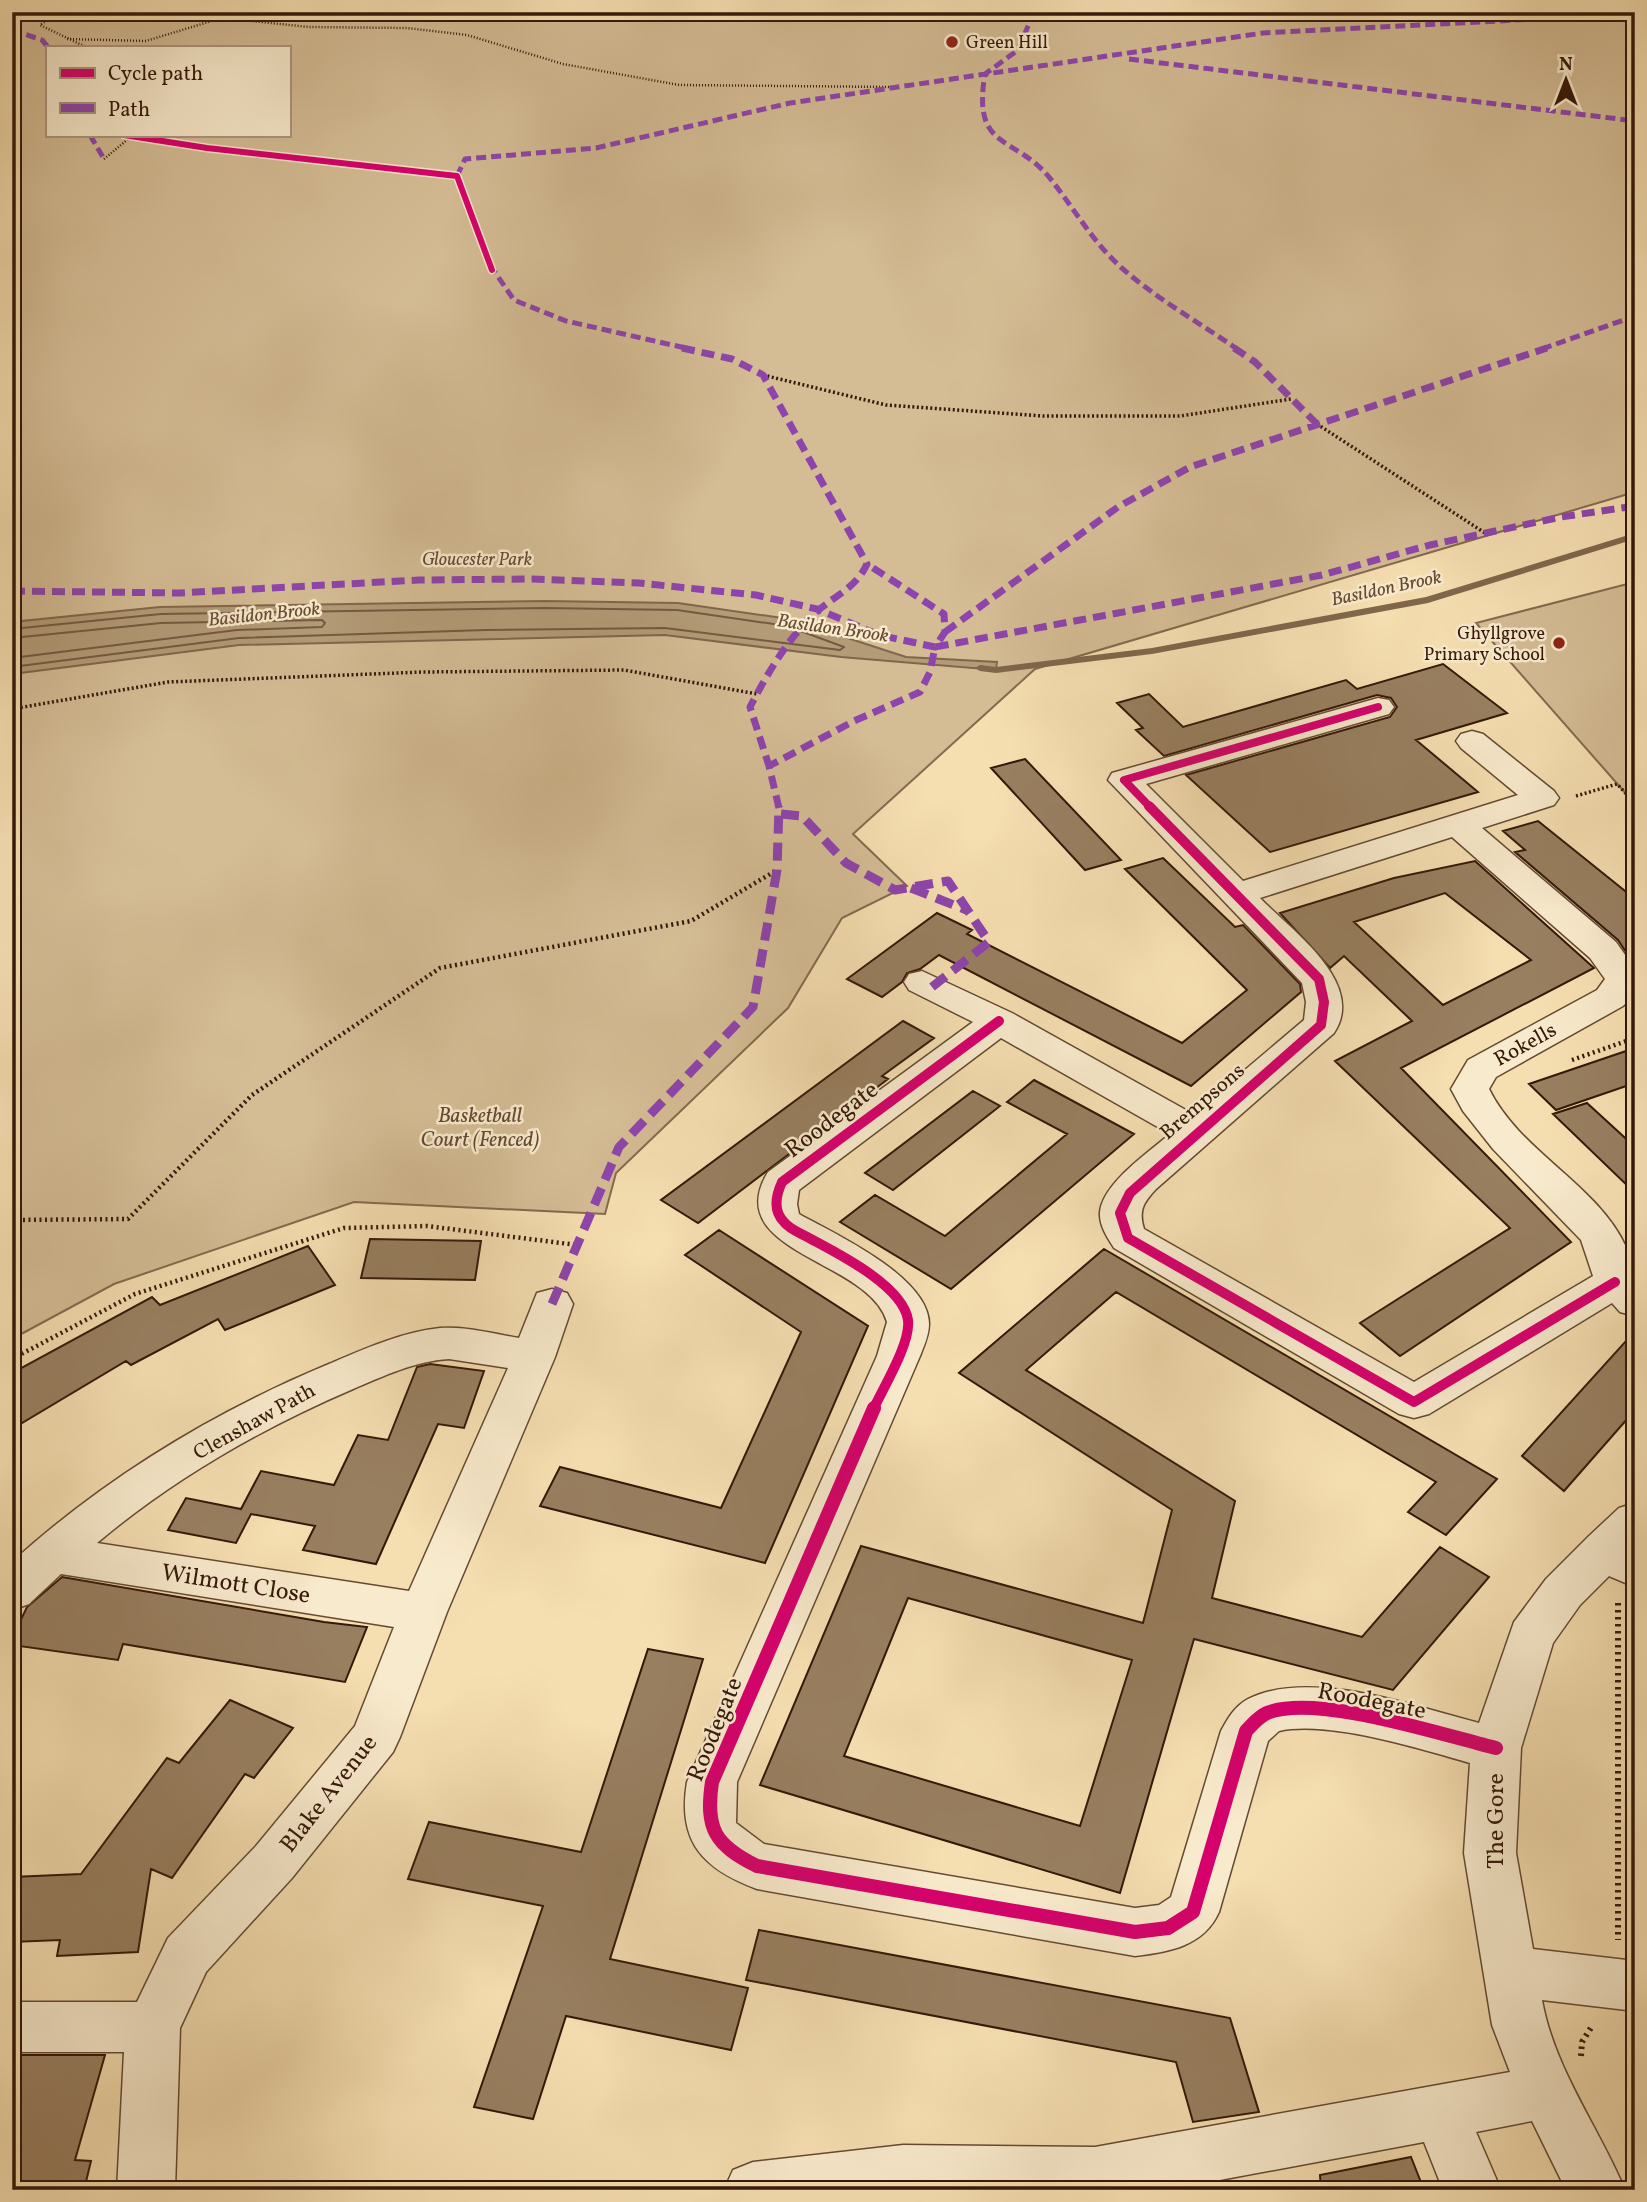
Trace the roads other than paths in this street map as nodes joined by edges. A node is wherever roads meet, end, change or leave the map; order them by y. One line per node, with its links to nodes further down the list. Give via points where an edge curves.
1 (1378, 708): 4 (street, Brempsons, via 1124,780)
2 (1472, 741): 3 (street, via 1542,798)
3 (1458, 825): 4 (street); 8 (street, Rokells, via 1603,950 1623,979 1610,998 1481,1069 1470,1088 1489,1120 1597,1231)
4 (1235, 895): 7 (street, Brempsons, via 1318,979 1325,1013 1321,1025)
5 (922, 982): 6 (street)
6 (999, 1021): 7 (street); 15 (street, Roodegate, via 782,1182 776,1195 785,1224 888,1287 902,1304 908,1322 712,1782 706,1811 715,1835 734,1855 757,1866 1146,1931 1168,1928 1193,1912 1231,1773 1247,1731 1267,1713 1298,1707 1332,1711)
7 (1195, 1132): 8 (street, Brempsons, via 1122,1201 1119,1223 1128,1238 1414,1402)
8 (1625, 1291)
9 (552, 1304): 10 (street, Blake Avenue)
10 (534, 1357): 11 (street, Clenshaw Path, via 441,1343 397,1354 312,1388 251,1418 151,1479); 14 (street, Blake Avenue)
11 (50, 1554): 13 (street, Clenshaw Path); 14 (street, Wilmott Close)
12 (1621, 1575): 15 (street, The Gore, via 1563,1592 1531,1636)
13 (12, 1591)
14 (423, 1612): 19 (street, Blake Avenue, via 375,1737 274,1862 187,1955)
15 (1496, 1748): 17 (street, The Gore, via 1490,1853)
16 (1626, 1965): 17 (street)
17 (1508, 1970): 20 (street, The Gore, via 1519,2025)
18 (12, 2027): 19 (street)
19 (153, 2027): 23 (street, Blake Avenue)
20 (1565, 2078): 21 (street); 26 (street, The Gore)
21 (1440, 2112): 22 (street); 25 (street)
22 (1097, 2183): 24 (street, via 903,2173)
23 (146, 2190)
24 (754, 2190)
25 (1472, 2190)
26 (1596, 2190)

